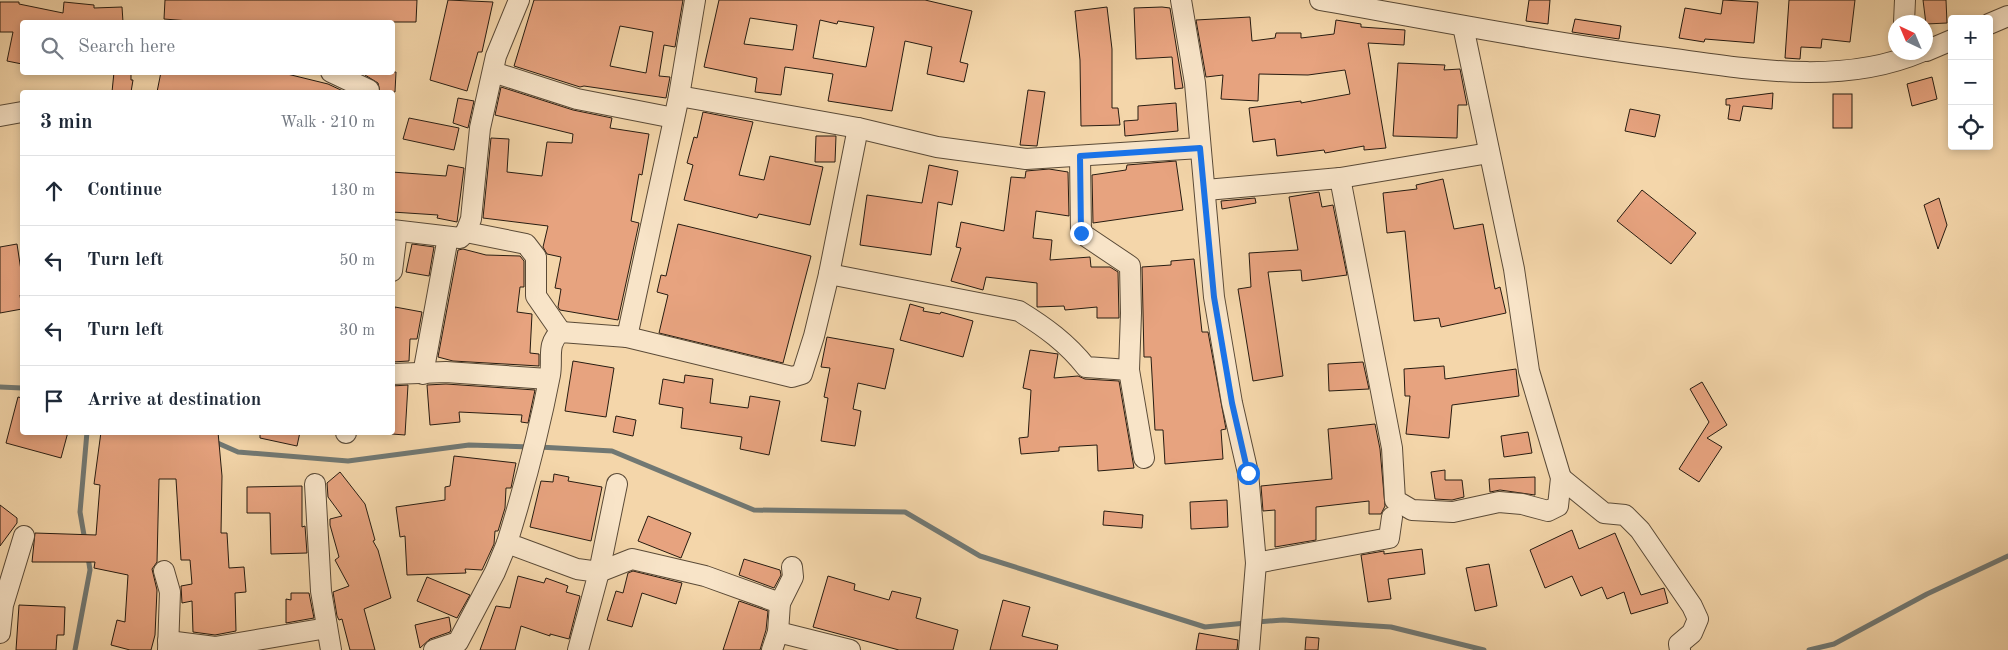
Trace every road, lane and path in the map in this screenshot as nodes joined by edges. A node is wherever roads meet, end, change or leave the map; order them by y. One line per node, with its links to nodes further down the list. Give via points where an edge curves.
1 (520, 0): 14 (street, via 496,56)
2 (695, 0): 17 (street)
3 (1181, 0): 22 (street, via 1195,83)
4 (1320, 0): 6 (street)
5 (1905, 0): 7 (street)
6 (1351, 3): 10 (street)
7 (1904, 15)
8 (2008, 16): 9 (street)
9 (1993, 22)
10 (1463, 26): 13 (street, via 1604,50 1776,70 1834,72 1865,69); 23 (street)
11 (1948, 42): 12 (street)
12 (1933, 47)
13 (1891, 60)
14 (493, 72): 20 (street, via 577,99); 28 (street, via 480,128 471,219)
15 (337, 75): 16 (street)
16 (369, 90)
17 (679, 96): 20 (street); 21 (street)
18 (20, 112): 19 (street)
19 (0, 116)
20 (674, 118): 31 (street)
21 (858, 128): 24 (street, via 937,147 1026,159); 29 (street)
22 (1200, 148): 24 (street); 26 (street)
23 (1489, 153): 25 (street); 37 (street, via 1514,269 1530,371)
24 (1080, 156): 32 (street, via 1081,233 1130,266)
25 (1340, 178): 26 (street); 37 (street, via 1392,448 1395,500 1412,510 1453,512 1499,502 1522,504 1548,512 1558,506)
26 (1206, 190): 43 (street, via 1214,297 1248,473)
27 (395, 230): 28 (street)
28 (457, 234): 30 (street, via 526,244 536,257 536,296); 34 (street)
29 (829, 274): 31 (street, via 806,366 798,376); 32 (street, via 1019,311 1046,327 1074,351 1086,367)
30 (560, 332): 31 (street); 35 (street, via 550,346)
31 (627, 337)
32 (1128, 370): 36 (street)
33 (395, 374): 34 (street)
34 (423, 374): 35 (street, via 446,372)
35 (548, 379): 42 (street)
36 (1144, 458)
37 (1561, 478): 58 (street, via 1604,513 1625,515 1640,530 1698,619 1692,633 1679,644)
38 (315, 484): 49 (street, via 317,544)
39 (617, 484): 46 (street)
40 (1392, 517): 43 (street, via 1389,538)
41 (24, 536): 48 (street)
42 (508, 544): 46 (street, via 577,569); 54 (street, via 458,642)
43 (1256, 563): 57 (street)
44 (792, 567): 47 (street, via 793,577)
45 (164, 572): 52 (street, via 170,592)
46 (599, 572): 47 (street, via 632,559 705,576); 55 (street)
47 (780, 603): 51 (street)
48 (2, 605): 50 (street)
49 (327, 628): 52 (street, via 215,647); 53 (street)
50 (0, 633)
51 (775, 641): 56 (street)
52 (168, 645)
53 (331, 650)
54 (434, 650)
55 (578, 650)
56 (850, 650)
57 (1249, 650)
58 (1680, 650)

